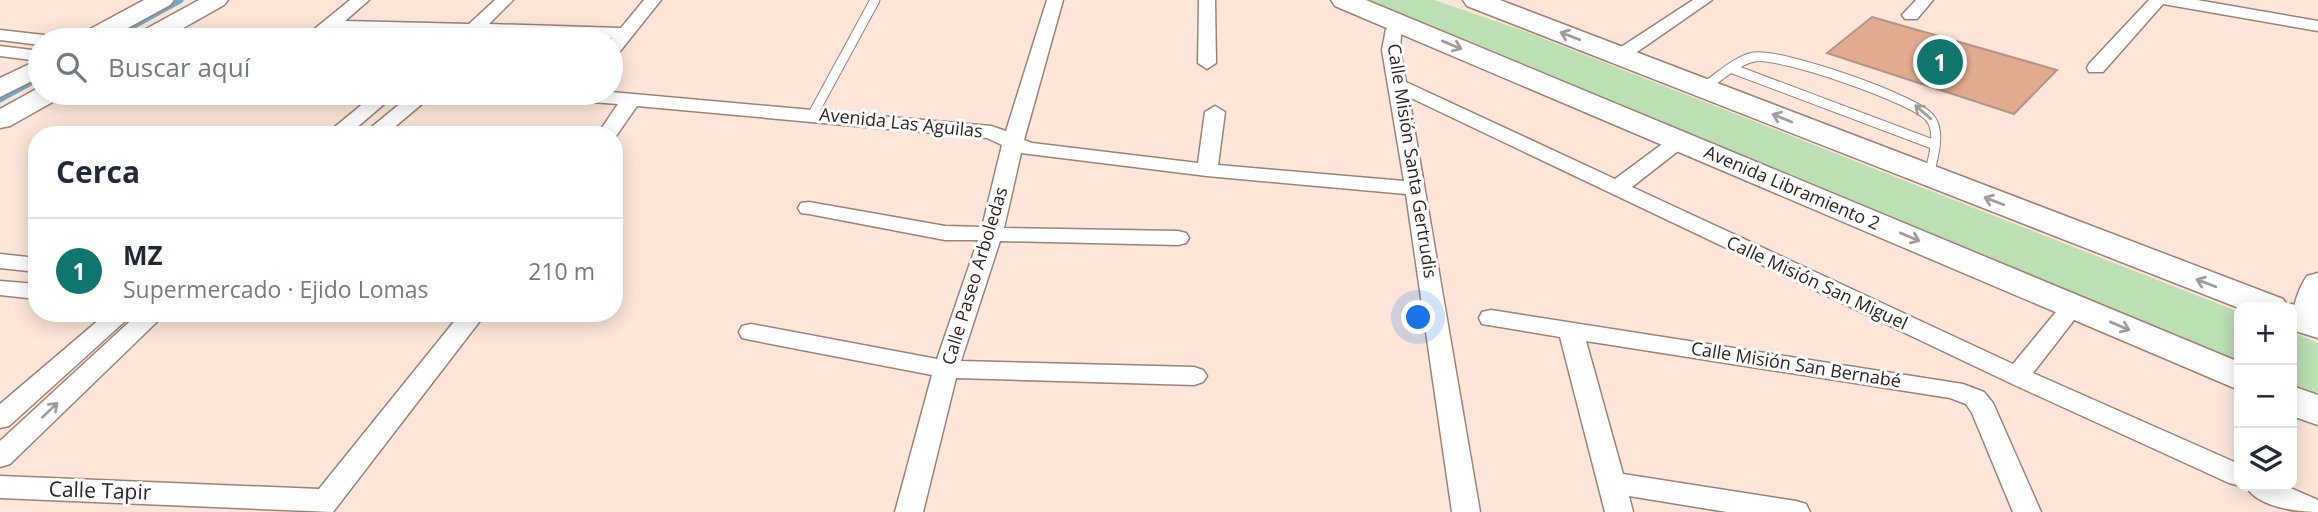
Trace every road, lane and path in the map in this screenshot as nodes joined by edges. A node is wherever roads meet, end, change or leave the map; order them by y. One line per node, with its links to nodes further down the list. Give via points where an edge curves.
1 (162, 0): 19 (street)
2 (216, 0): 20 (street)
3 (361, 0): 17 (street)
4 (505, 0): 23 (street)
5 (653, 0): 25 (street)
6 (875, 0): 45 (lane)
7 (1055, 0): 51 (street, Calle Paseo Arboledas)
8 (1207, 0): 32 (street)
9 (1344, 0): 16 (main road, Avenida Libramiento 2)
10 (1476, 0): 31 (main road, one-way to 10)
11 (1704, 0): 31 (street)
12 (1925, 0): 15 (street)
13 (2158, 0): 33 (street)
14 (2167, 0): 18 (street)
15 (1911, 15)
16 (1405, 25): 36 (street, Calle Misión Santa Gertrudis, via 1392,33); 50 (main road, Avenida Libramiento 2, one-way to 50)
17 (330, 26): 21 (street); 22 (street)
18 (2318, 26)
19 (110, 28)
20 (166, 28)
21 (327, 28)
22 (426, 28)
23 (475, 28)
24 (623, 33): 25 (street)
25 (626, 33): 27 (street)
26 (0, 34): 28 (street)
27 (623, 37)
28 (28, 38)
29 (0, 51): 30 (street)
30 (28, 54)
31 (1621, 55): 37 (main road)
32 (1207, 63)
33 (2096, 68)
34 (1733, 69): 37 (lane); 52 (lane); 52 (lane, one-way to 34, via 1932,120 1906,101 1775,56 1750,58)
35 (28, 73): 38 (street)
36 (1398, 85): 55 (street, Calle Misión Santa Gertrudis); 56 (street, Calle Misión San Miguel)
37 (1704, 88): 54 (main road, one-way to 37)
38 (0, 89)
39 (623, 100): 40 (street, Avenida Las Aguilas)
40 (630, 101): 45 (street, Avenida Las Aguilas); 49 (street)
41 (28, 105): 46 (street)
42 (372, 105): 47 (street)
43 (410, 105): 48 (street)
44 (1215, 112): 53 (street)
45 (813, 114): 51 (street, Avenida Las Aguilas, via 991,132)
46 (0, 120)
47 (346, 126)
48 (383, 126)
49 (613, 126)
50 (1680, 140): 56 (street); 66 (main road, Avenida Libramiento 2, one-way to 66)
51 (1013, 142): 53 (street, Avenida Las Aguilas, via 1028,149); 58 (street, Calle Paseo Arboledas)
52 (1935, 145): 54 (lane)
53 (1207, 170): 55 (street, Avenida Las Aguilas)
54 (1929, 176): 65 (main road, one-way to 54)
55 (1416, 188): 88 (street, Calle Misión Santa Gertrudis)
56 (1615, 189): 77 (street, Calle Misión San Miguel)
57 (809, 208): 58 (street, via 946,233)
58 (991, 235): 59 (street); 74 (street, Calle Paseo Arboledas)
59 (1178, 238)
60 (0, 261): 61 (street)
61 (28, 264)
62 (2318, 283): 68 (street)
63 (0, 288): 64 (street)
64 (28, 291)
65 (2257, 302)
66 (2073, 306): 75 (main road, Avenida Libramiento 2, one-way to 75); 77 (street)
67 (1491, 318): 72 (street, Calle Misión San Bernabé)
68 (2306, 321)
69 (112, 322): 80 (street)
70 (144, 322): 81 (street, one-way to 70)
71 (467, 322): 86 (street)
72 (1572, 331): 83 (street); 91 (street, Calle Misión San Bernabé, via 1954,390 1975,398)
73 (751, 332): 74 (street)
74 (946, 369): 76 (street); 87 (street, Calle Paseo Arboledas)
75 (2234, 375)
76 (1194, 376)
77 (2017, 376): 82 (street, Calle Misión San Miguel)
78 (2297, 402): 79 (main road)
79 (2318, 411)
80 (0, 419)
81 (0, 457)
82 (2234, 474)
83 (1611, 483): 89 (street); 90 (street)
84 (0, 487): 86 (street, Calle Tapir)
85 (2271, 491): 92 (street)
86 (322, 506)
87 (909, 512)
88 (1466, 512)
89 (1619, 512)
90 (1796, 512)
91 (2027, 512)
92 (2318, 512)

